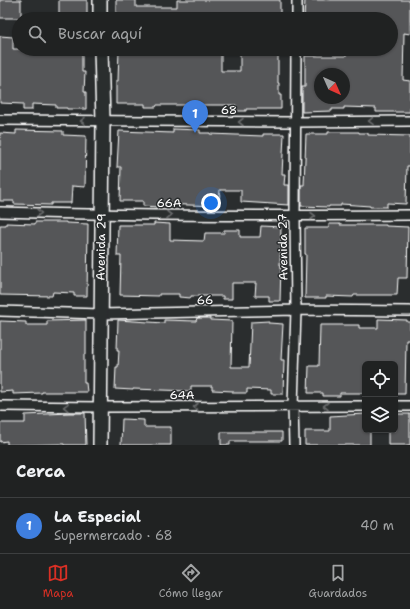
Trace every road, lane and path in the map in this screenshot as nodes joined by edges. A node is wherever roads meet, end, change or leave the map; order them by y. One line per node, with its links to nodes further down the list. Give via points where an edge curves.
1 (100, 0): 3 (street)
2 (297, 0): 4 (street)
3 (100, 12)
4 (297, 12)
5 (101, 56): 8 (street, Avenida 29)
6 (296, 56): 10 (street, Avenida 27)
7 (0, 120): 8 (street, 68, one-way to 7)
8 (102, 121): 10 (street, 68, one-way to 8); 12 (street, Avenida 29)
9 (410, 121): 10 (street, 68, one-way to 10)
10 (295, 122): 14 (street, Avenida 27)
11 (0, 212): 12 (street, 66A, one-way to 12)
12 (102, 215): 14 (street, 66A, one-way to 14); 18 (street, Avenida 29)
13 (410, 215): 14 (street, 66A, one-way to 13)
14 (295, 216): 15 (street, Avenida 27)
15 (296, 310): 17 (street, 66); 18 (street, 66); 20 (street, Avenida 27)
16 (0, 311): 18 (street, 66)
17 (410, 311)
18 (101, 314): 24 (street, Avenida 29)
19 (0, 406): 24 (street, 64A, one-way to 19)
20 (293, 406): 21 (street, 64A, one-way to 20); 24 (street, 64A, one-way to 24); 26 (street, Avenida 27)
21 (362, 406)
22 (398, 406): 23 (street)
23 (410, 406)
24 (100, 407): 25 (street, Avenida 29)
25 (100, 445)
26 (294, 445)

